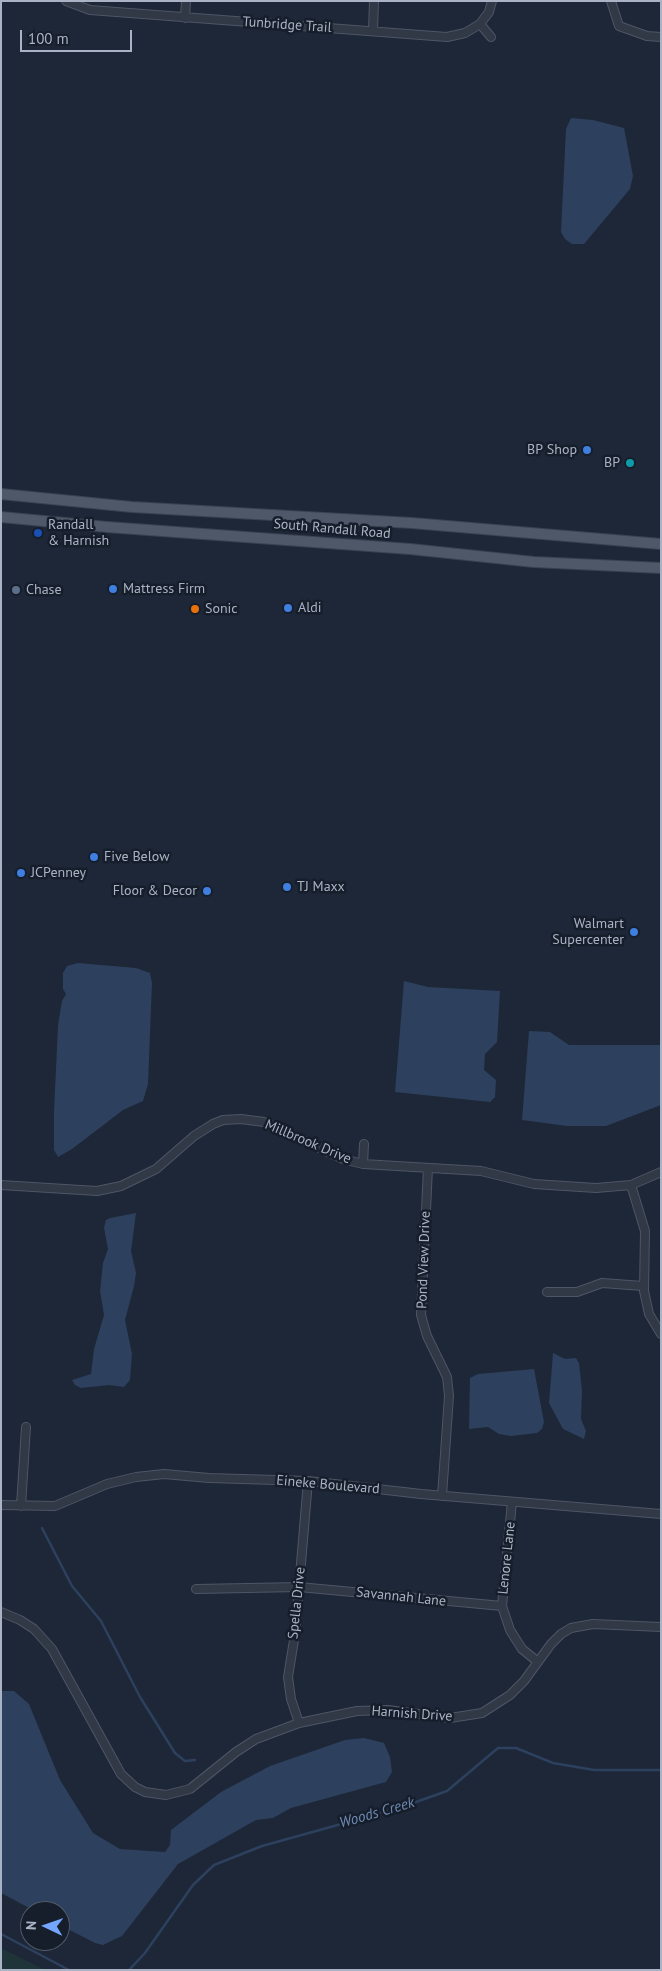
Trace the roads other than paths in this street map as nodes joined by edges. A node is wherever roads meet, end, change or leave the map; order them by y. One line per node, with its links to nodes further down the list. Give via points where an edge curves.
1 (66, 1): 6 (street, Tunbridge Trail, via 90,10)
2 (186, 1): 6 (street)
3 (374, 1): 8 (street)
4 (492, 1): 7 (street)
5 (611, 1): 10 (street, via 618,26 647,36)
6 (185, 18): 8 (street, Tunbridge Trail)
7 (480, 24): 8 (street, Tunbridge Trail, via 447,37); 9 (street)
8 (373, 31)
9 (491, 37)
10 (661, 37)
11 (1, 494): 13 (main road, South Randall Road, via 132,507 412,523)
12 (1, 517): 14 (main road, South Randall Road, via 410,549 534,562)
13 (661, 544)
14 (661, 568)
15 (364, 1144): 16 (street)
16 (363, 1164): 17 (street, Millbrook Drive); 19 (street, Millbrook Drive, via 343,1159 264,1122 230,1119 213,1124 156,1169 121,1186 97,1191)
17 (428, 1168): 20 (street, Millbrook Drive, via 481,1172 549,1185 596,1188); 26 (street, Pond View Drive, via 421,1315 426,1336 447,1377 449,1396)
18 (661, 1172): 20 (street, Millbrook Drive)
19 (1, 1185)
20 (631, 1185): 21 (street, via 645,1231)
21 (643, 1286): 22 (street, via 602,1284 577,1292); 23 (street, via 649,1314)
22 (547, 1292)
23 (661, 1334)
24 (26, 1427): 29 (street)
25 (308, 1481): 26 (street, Eineke Boulevard); 29 (street, Eineke Boulevard, via 152,1475 99,1487 62,1505 44,1508); 31 (street, Spella Drive)
26 (442, 1496): 27 (street, Eineke Boulevard)
27 (512, 1502): 30 (street, Eineke Boulevard); 33 (street, Lenore Lane)
28 (1, 1505): 29 (street, Eineke Boulevard)
29 (22, 1506)
30 (661, 1514)
31 (299, 1587): 32 (street, Savannah Lane); 33 (street, Savannah Lane); 37 (street, Spella Drive, via 288,1677)
32 (196, 1589)
33 (502, 1606): 36 (street, Lenore Lane, via 510,1630 522,1649)
34 (1, 1612): 37 (street, Harnish Drive, via 34,1629 52,1649 121,1774 145,1792 166,1795 190,1789 256,1740)
35 (661, 1627): 36 (street, Harnish Drive, via 593,1624 571,1628 561,1634)
36 (538, 1662): 37 (street, Harnish Drive, via 510,1695 474,1716 450,1718 388,1710 340,1714)
37 (299, 1723)

